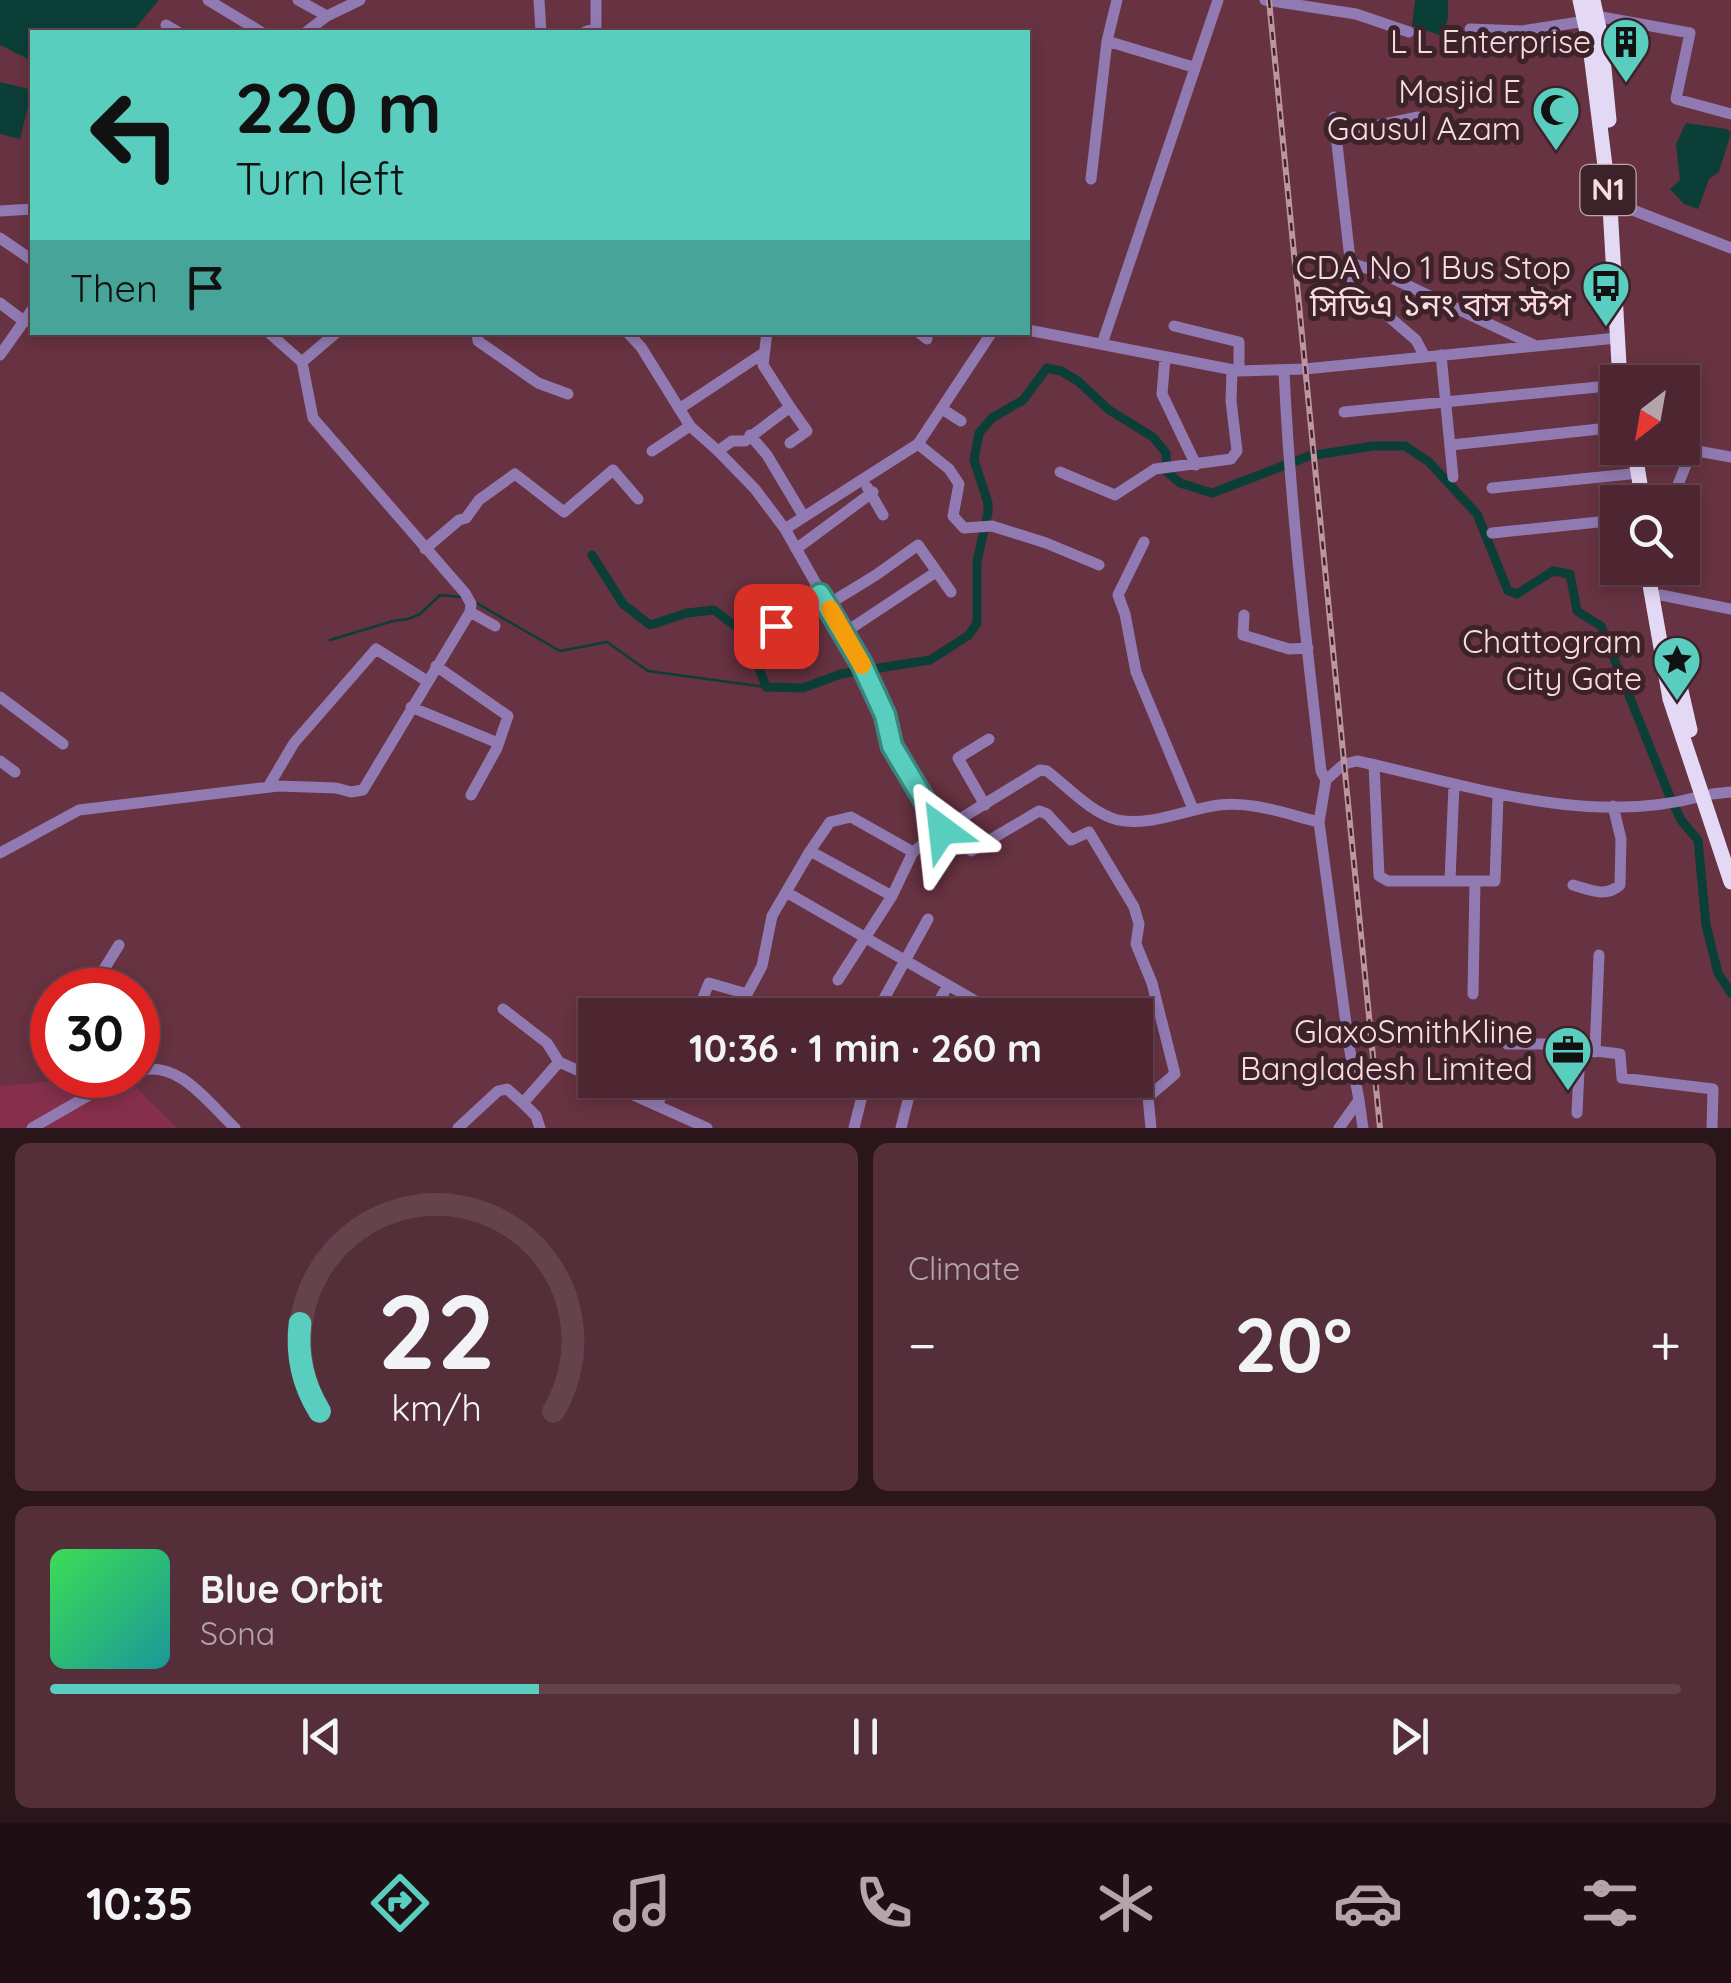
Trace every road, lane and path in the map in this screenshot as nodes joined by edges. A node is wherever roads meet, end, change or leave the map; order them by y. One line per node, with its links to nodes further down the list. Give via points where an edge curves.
1 (208, 0): 14 (street)
2 (298, 0): 13 (street)
3 (360, 0): 13 (street)
4 (538, 0): 16 (street)
5 (596, 0): 17 (street, via 596,28)
6 (1117, 0): 20 (street)
7 (1218, 0): 21 (street)
8 (1265, 0): 12 (street)
9 (1362, 0): 12 (street)
10 (1580, 0): 11 (highway, N1)
11 (1592, 12): 18 (street, via 1522,31); 22 (street, via 1690,33 1676,99); 27 (highway, N1); 44 (highway, N1)
12 (1356, 14): 19 (street)
13 (327, 16): 15 (street)
14 (258, 30)
15 (309, 30)
16 (541, 30)
17 (590, 30)
18 (1470, 30)
19 (1410, 32)
20 (1107, 41): 21 (street); 26 (street)
21 (1193, 67): 45 (street)
22 (1731, 114)
23 (1334, 116): 25 (street)
24 (1418, 118): 25 (street)
25 (1337, 134): 33 (street)
26 (1090, 179)
27 (1617, 204): 31 (street); 54 (highway, N1)
28 (30, 208): 29 (street)
29 (0, 210)
30 (0, 238): 32 (street)
31 (1731, 248)
32 (30, 259)
33 (1348, 262): 46 (street); 50 (street, via 1352,286 1416,340)
34 (0, 303): 35 (street)
35 (29, 316): 49 (street)
36 (1174, 326): 55 (street, via 1239,342)
37 (1030, 330): 45 (street)
38 (277, 335): 52 (street)
39 (334, 335): 52 (street)
40 (477, 335): 58 (street, via 522,373)
41 (629, 335): 61 (street)
42 (766, 335): 47 (street)
43 (990, 335): 62 (street)
44 (1616, 338): 46 (street); 53 (highway, N1)
45 (1102, 344): 51 (street)
46 (1534, 345): 48 (street)
47 (762, 354): 60 (street); 61 (street)
48 (1441, 354): 50 (street); 59 (street)
49 (0, 355)
50 (1425, 356): 56 (street)
51 (1166, 358): 55 (street); 74 (street, via 1162,394)
52 (302, 362): 91 (street, via 314,418)
53 (1618, 365)
54 (1629, 365)
55 (1235, 371): 56 (street); 74 (street, via 1236,456)
56 (1284, 371): 106 (street)
57 (1600, 386): 59 (street)
58 (568, 394)
59 (1446, 401): 63 (street); 70 (street)
60 (790, 407): 67 (street); 68 (street, via 806,431)
61 (680, 409): 65 (street)
62 (942, 409): 64 (street); 69 (street)
63 (1344, 412)
64 (961, 421)
65 (690, 426): 71 (street); 72 (street)
66 (1600, 429): 70 (street)
67 (750, 435): 72 (street); 86 (street)
68 (790, 442)
69 (918, 444): 79 (street); 93 (street, via 959,484 954,516 964,528 986,526)
70 (1451, 445): 78 (street)
71 (652, 451)
72 (718, 451): 88 (street)
73 (1731, 457): 81 (street, via 1692,450)
74 (1196, 465): 76 (street, via 1154,469 1115,494)
75 (1629, 465): 77 (highway)
76 (1060, 472)
77 (1630, 474): 80 (highway); 82 (street)
78 (1453, 477)
79 (860, 481): 83 (street); 86 (street)
80 (1634, 485)
81 (1678, 485)
82 (1492, 488)
83 (873, 492): 85 (street); 92 (street)
84 (638, 499): 91 (street, via 613,470 564,512 515,474)
85 (884, 515)
86 (804, 517): 88 (street)
87 (1600, 522): 89 (street)
88 (785, 529): 92 (street)
89 (1492, 533)
90 (1144, 542): 126 (street, via 1118,595 1136,672)
91 (425, 549): 99 (street)
92 (796, 549): 98 (street)
93 (1099, 565)
94 (936, 572): 97 (street); 98 (street, via 918,544 876,575); 105 (street)
95 (1653, 585): 100 (highway)
96 (1658, 585): 100 (highway)
97 (951, 592)
98 (823, 599): 104 (street); 105 (street)
99 (469, 603): 103 (street); 107 (street)
100 (1660, 604): 101 (street); 122 (highway)
101 (1731, 609)
102 (1244, 615): 106 (street, via 1243,635)
103 (495, 626)
104 (776, 626)
105 (844, 633): 128 (street, via 885,715 892,746)
106 (1308, 648): 117 (street)
107 (436, 666): 108 (street); 112 (street, via 505,712)
108 (427, 681): 110 (street); 119 (street, via 376,649 294,743)
109 (0, 696): 113 (street)
110 (412, 707): 112 (street); 119 (street, via 363,790)
111 (989, 739): 124 (street, via 958,758)
112 (498, 743): 121 (street)
113 (63, 744)
114 (0, 760): 116 (street)
115 (1374, 765): 117 (street, via 1344,764); 118 (street); 134 (street, via 1379,876)
116 (15, 772)
117 (1326, 780): 127 (street)
118 (1454, 784): 123 (street); 134 (street)
119 (268, 787): 133 (street, via 78,810)
120 (1731, 792): 122 (street)
121 (471, 795)
122 (1707, 795): 125 (street, via 1668,805); 129 (highway); 136 (highway)
123 (1498, 796): 125 (street); 135 (street, via 1496,879)
124 (985, 804): 126 (street, via 1040,770 1122,821); 128 (street)
125 (1613, 806): 137 (street, via 1621,839 1620,885 1600,893)
126 (1194, 809): 127 (street, via 1252,805)
127 (1319, 822): 165 (street)
128 (942, 830): 132 (street)
129 (1731, 850)
130 (810, 851): 132 (street, via 830,822 851,816); 138 (street); 139 (street)
131 (971, 851): 176 (street, via 1039,811 1071,840 1089,832 1104,855 1140,924 1136,944 1175,1074 1148,1097)
132 (914, 852): 139 (street)
133 (0, 853)
134 (1450, 880): 135 (street)
135 (1475, 881): 148 (street)
136 (1731, 882)
137 (1573, 884)
138 (786, 892): 141 (street); 149 (street, via 747,994 709,983)
139 (892, 896): 141 (street)
140 (928, 919): 144 (street)
141 (865, 938): 144 (street); 146 (street)
142 (119, 945): 145 (street)
143 (1599, 955): 156 (street)
144 (904, 961): 147 (street); 150 (street)
145 (105, 968)
146 (838, 980)
147 (948, 986): 151 (street); 152 (street)
148 (1473, 994)
149 (703, 998)
150 (884, 998)
151 (941, 998)
152 (965, 998)
153 (503, 1009): 157 (street, via 547,1043)
154 (1507, 1044): 155 (street)
155 (1580, 1049): 156 (street); 168 (street)
156 (1595, 1052): 179 (street, via 1620,1054 1622,1078 1714,1090)
157 (560, 1062): 159 (street); 166 (street)
158 (160, 1069): 170 (street, via 200,1093)
159 (578, 1070)
160 (74, 1098): 169 (street)
161 (641, 1098): 167 (street)
162 (660, 1098): 167 (street)
163 (861, 1098): 174 (street)
164 (908, 1098): 175 (street)
165 (1359, 1100): 177 (street); 178 (street)
166 (523, 1103): 171 (street, via 507,1089 498,1091); 172 (street)
167 (657, 1105): 173 (street)
168 (1578, 1114)
169 (32, 1128)
170 (235, 1128)
171 (458, 1128)
172 (540, 1128)
173 (707, 1128)
174 (854, 1128)
175 (901, 1128)
176 (1151, 1128)
177 (1339, 1128)
178 (1363, 1128)
179 (1712, 1128)

